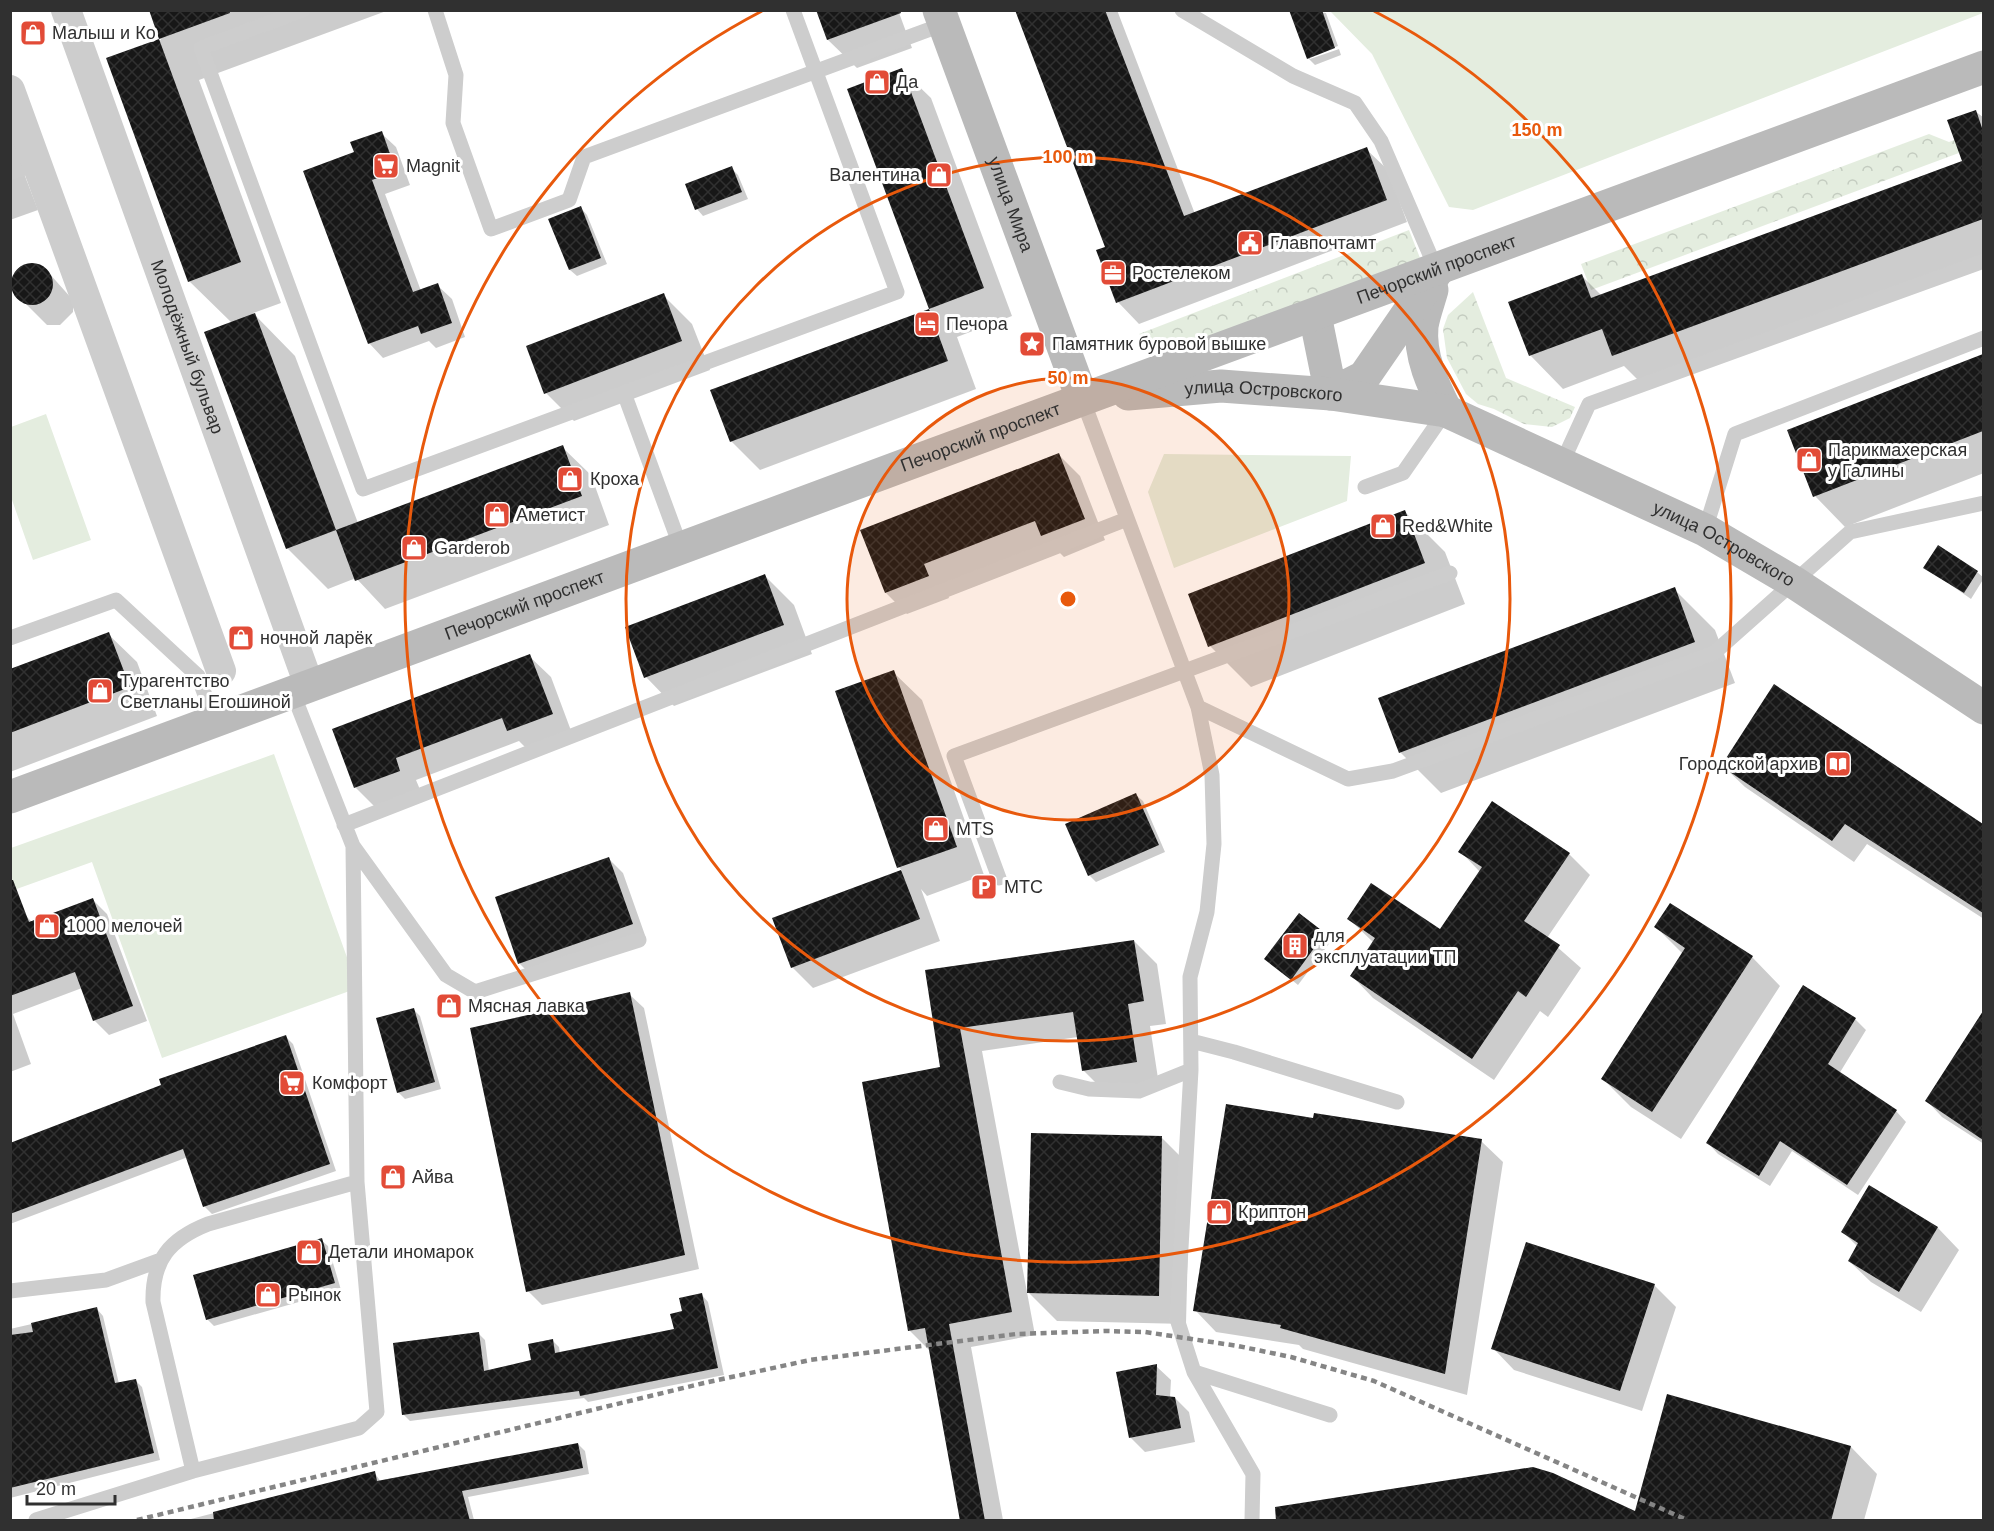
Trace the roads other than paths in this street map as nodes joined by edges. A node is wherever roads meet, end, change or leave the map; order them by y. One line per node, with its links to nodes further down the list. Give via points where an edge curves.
1 (66, 10): 34 (street, Молодёжный бульвар)
2 (303, 10): 19 (lane, via 201,48 363,489)
3 (435, 10): 8 (lane, via 456,75 453,123 491,229 568,201 584,157)
4 (793, 10): 8 (lane)
5 (1182, 10): 13 (lane, via 1293,76 1355,103 1382,141)
6 (942, 17): 8 (lane); 21 (main road, улица Мира)
7 (1983, 67): 13 (main road, Печорский проспект)
8 (815, 71): 19 (lane, via 897,292)
9 (10, 90): 32 (street)
10 (10, 139): 11 (lane, via 21,169)
11 (10, 173)
12 (1983, 261): 23 (lane, via 1589,404)
13 (1437, 271): 14 (main road, Печорский проспект); 18 (main road); 22 (main road, via 1422,327 1430,381)
14 (1315, 315): 15 (main road, Печорский проспект); 17 (main road)
15 (1253, 337): 17 (main road); 21 (main road, Печорский проспект)
16 (1983, 338): 27 (lane, via 1735,434)
17 (1323, 352): 18 (main road); 20 (main road)
18 (1369, 370): 20 (main road, via 1364,377); 22 (main road)
19 (624, 393): 28 (lane)
20 (1331, 394): 21 (main road, улица Островского, via 1221,386); 22 (main road, улица Островского)
21 (1082, 398): 26 (lane); 28 (main road, Печорский проспект)
22 (1446, 411): 23 (main road, улица Островского); 24 (lane, via 1404,473)
23 (1562, 463): 27 (main road, улица Островского)
24 (1365, 487)
25 (1983, 503): 30 (lane, via 1850,532)
26 (1127, 519): 33 (lane); 39 (lane)
27 (1705, 530): 30 (main road, улица Островского)
28 (681, 548): 34 (main road, Печорский проспект)
29 (1450, 573): 33 (lane)
30 (1795, 583): 35 (lane, via 1713,654 1393,771 1348,779); 36 (main road, улица Островского)
31 (10, 638): 37 (lane, via 116,600 198,676)
32 (221, 671)
33 (1185, 672): 35 (lane); 41 (lane, via 954,756)
34 (301, 688): 37 (main road, Печорский проспект); 39 (lane)
35 (1198, 707): 43 (lane, via 1212,775 1214,844 1206,912 1190,977)
36 (1983, 708)
37 (214, 720): 38 (main road, Печорский проспект)
38 (10, 797)
39 (344, 825): 40 (lane)
40 (353, 846): 42 (lane, via 446,975 475,992); 47 (lane)
41 (999, 878)
42 (639, 940)
43 (1191, 1041): 44 (lane); 46 (lane)
44 (1191, 1070): 45 (lane, via 1139,1091 1089,1089); 50 (lane, via 1177,1319)
45 (1060, 1082)
46 (1397, 1102)
47 (357, 1182): 48 (lane, via 190,1231); 52 (lane, via 376,1413 359,1428)
48 (158, 1261): 49 (lane, via 106,1280); 52 (lane, via 153,1302)
49 (10, 1291)
50 (1194, 1372): 51 (lane); 55 (lane, via 1253,1474)
51 (1330, 1415)
52 (193, 1471): 53 (lane)
53 (68, 1515): 54 (lane)
54 (36, 1521)
55 (1252, 1521)

